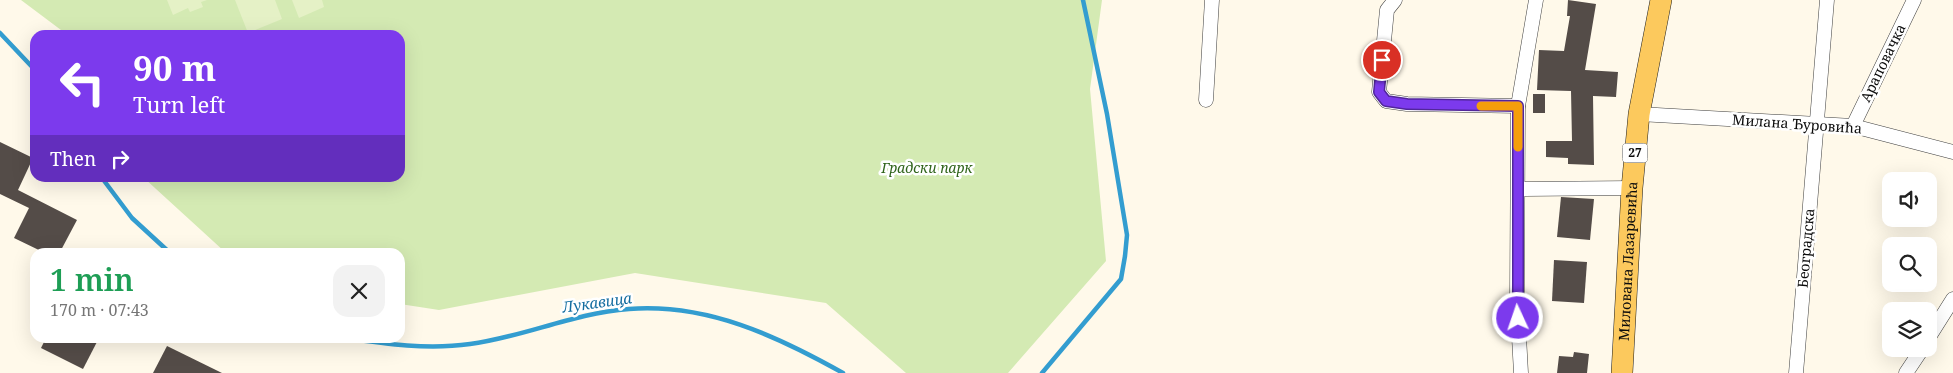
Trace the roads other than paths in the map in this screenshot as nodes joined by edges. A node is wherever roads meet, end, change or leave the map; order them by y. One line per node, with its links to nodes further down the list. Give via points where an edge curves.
1 (1212, 0): 7 (street)
2 (1395, 0): 8 (street, via 1387,10 1379,92 1386,101)
3 (1536, 0): 8 (street)
4 (1660, 0): 9 (main road, Милована Лазаревића / 27)
5 (1827, 0): 10 (street, Београдска)
6 (1914, 0): 11 (street, Араповачка)
7 (1206, 100)
8 (1518, 106): 14 (street)
9 (1639, 114): 10 (street, Милана Ђуровића); 13 (main road, Милована Лазаревића / 27)
10 (1818, 123): 11 (street, Милана Ђуровића); 20 (street, Београдска)
11 (1853, 126): 12 (street, Милана Ђуровића)
12 (1953, 152)
13 (1632, 188): 14 (street); 19 (main road, Милована Лазаревића / 27)
14 (1518, 189): 18 (street, via 1517,300)
15 (1953, 298): 16 (street)
16 (1937, 324)
17 (1917, 357): 21 (street)
18 (1521, 373)
19 (1622, 373)
20 (1796, 373)
21 (1906, 373)

